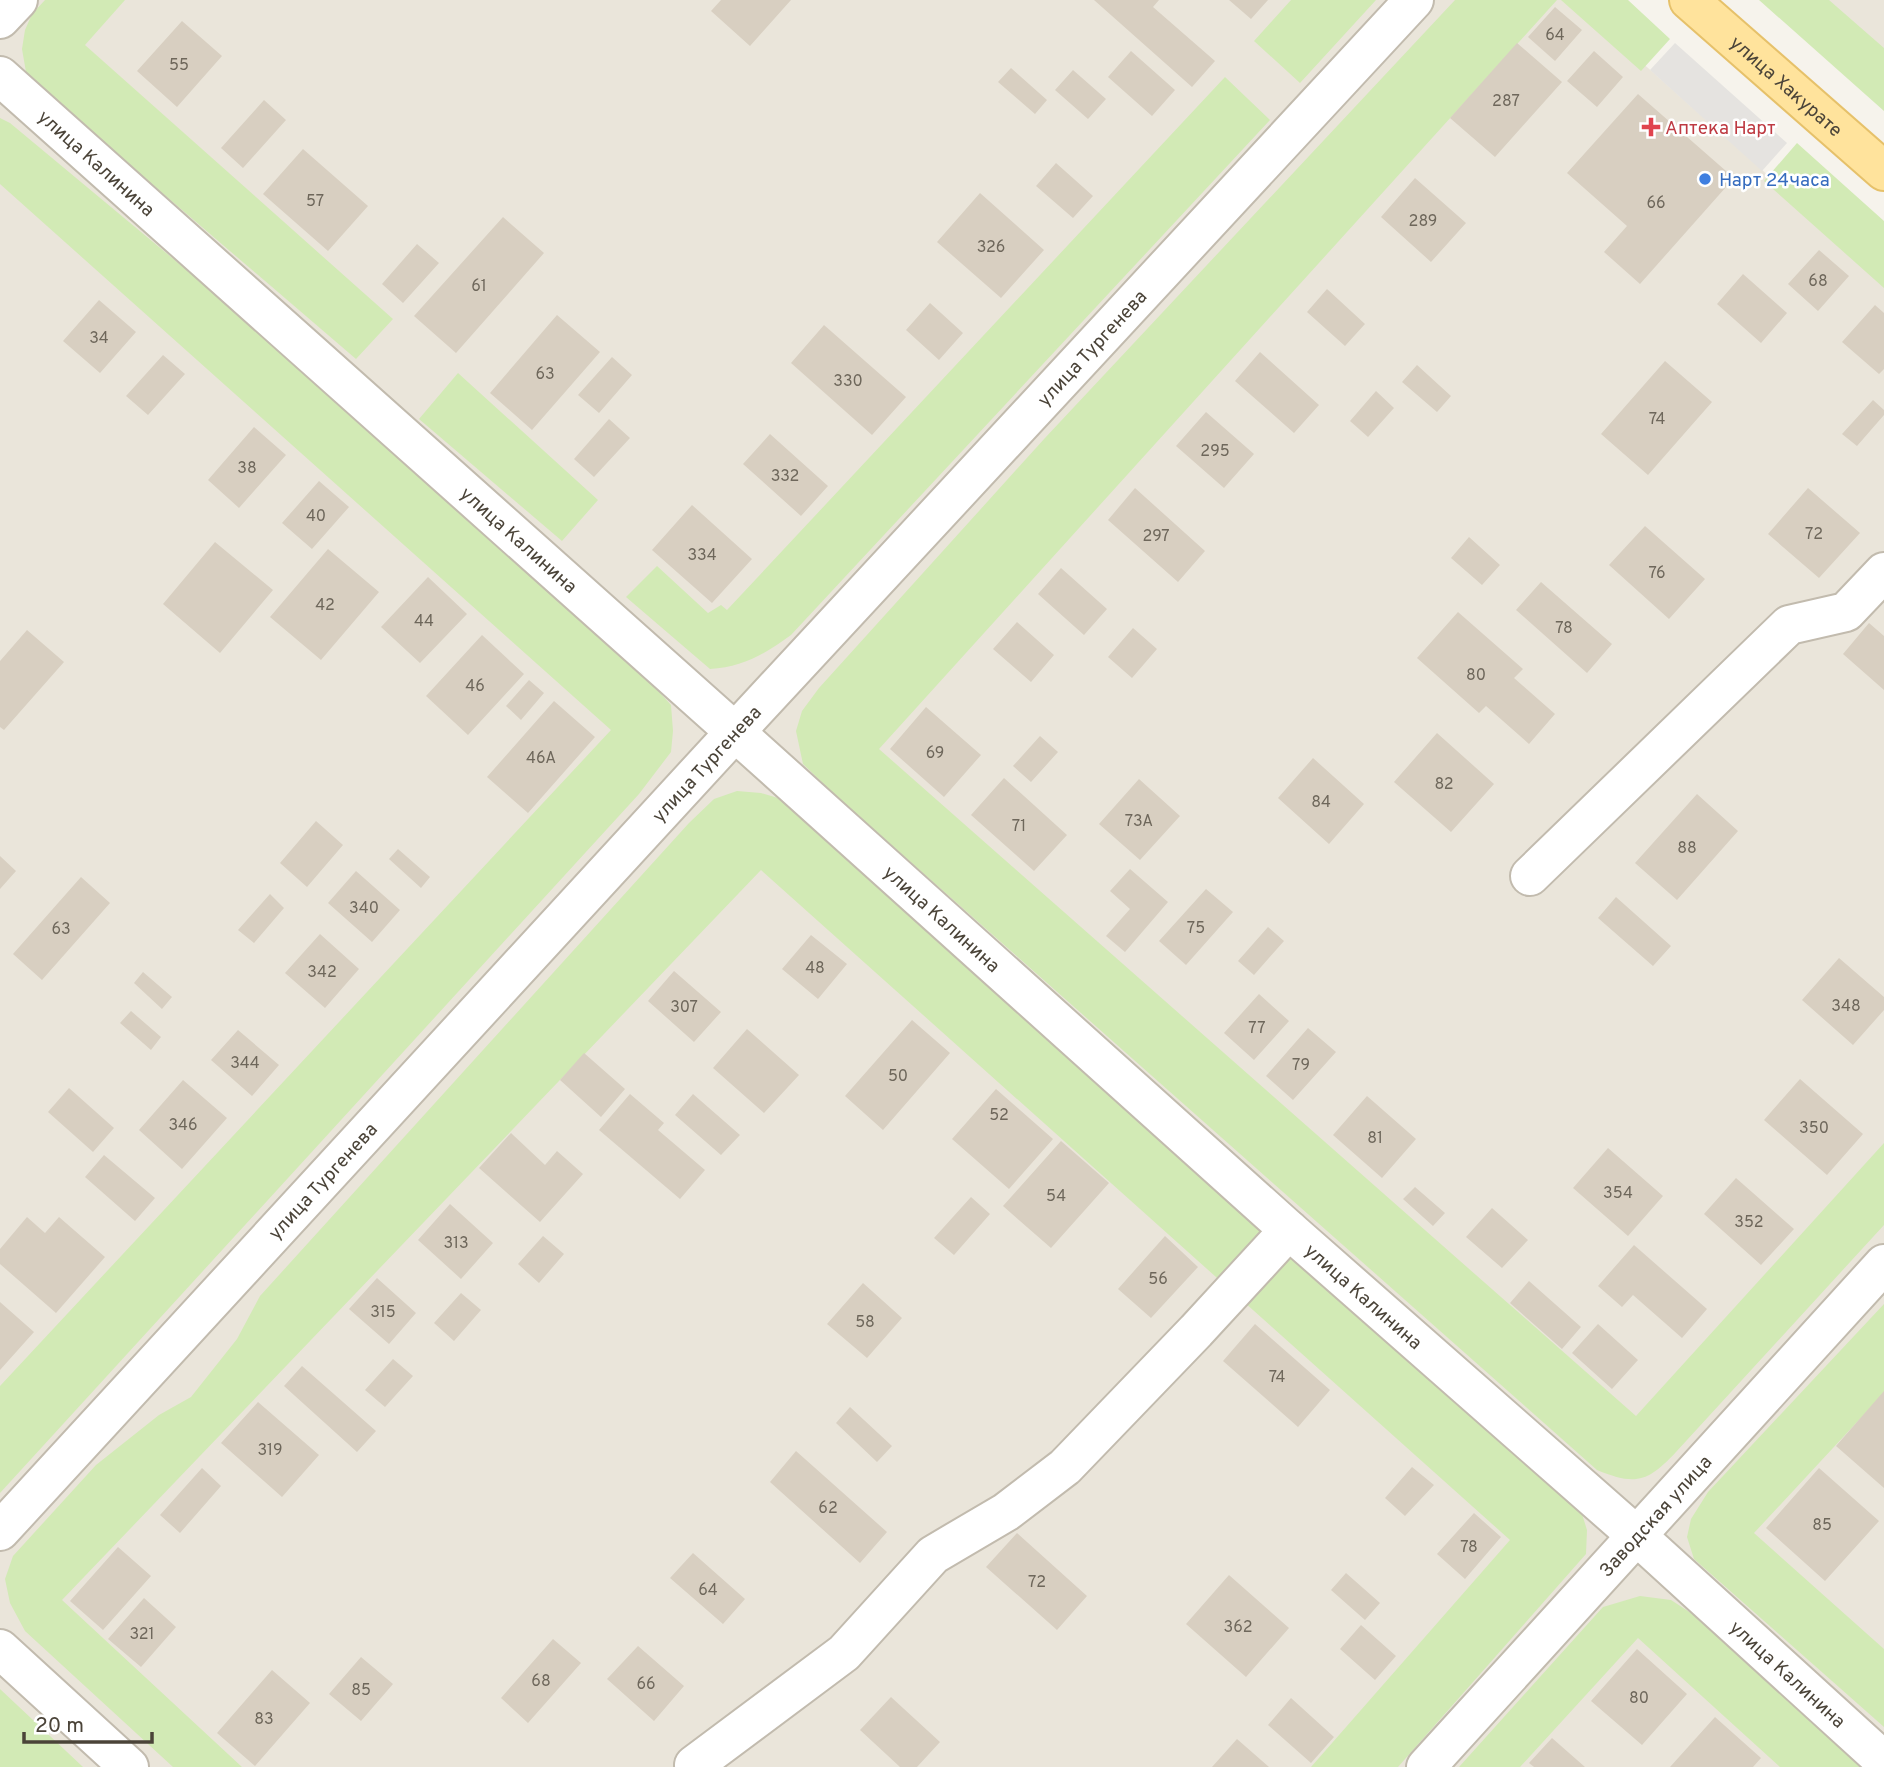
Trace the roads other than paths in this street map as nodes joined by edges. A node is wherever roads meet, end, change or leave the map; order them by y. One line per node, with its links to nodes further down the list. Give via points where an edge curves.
1 (18, 0): 4 (street)
2 (1414, 0): 8 (street, улица Тургенева)
3 (1689, 0): 6 (main road, улица Хакурате)
4 (0, 19)
5 (0, 76): 8 (street, улица Калинина)
6 (1884, 171)
7 (1884, 572): 9 (street, via 1846,612 1788,625)
8 (735, 732): 10 (street, улица Калинина); 12 (street, улица Тургенева)
9 (1530, 876)
10 (1289, 1230): 13 (street, улица Калинина); 16 (street, via 1065,1467 1006,1512 933,1555 844,1653)
11 (1884, 1264): 13 (street, Заводская улица)
12 (0, 1531)
13 (1636, 1536): 15 (street, улица Калинина); 18 (street, Заводская улица)
14 (0, 1649): 17 (street)
15 (1884, 1761)
16 (694, 1765)
17 (129, 1767)
18 (1426, 1767)

